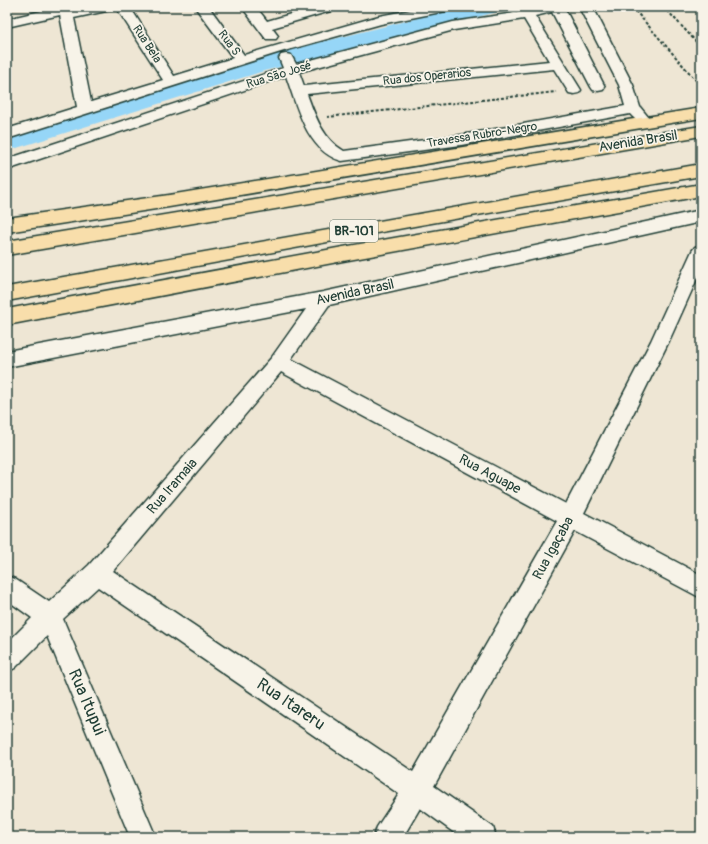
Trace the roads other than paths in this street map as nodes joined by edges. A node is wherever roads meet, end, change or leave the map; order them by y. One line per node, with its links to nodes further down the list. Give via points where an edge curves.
1 (106, 7): 9 (street)
2 (123, 7): 17 (street, Rua Bela)
3 (202, 7): 14 (street, Rua S)
4 (249, 7): 12 (street)
5 (329, 7): 12 (street)
6 (446, 7): 13 (street, Rua São José, via 379,20)
7 (556, 7): 10 (street, Rua São José); 18 (street)
8 (586, 7): 22 (street, via 626,85)
9 (65, 11): 11 (street); 21 (street)
10 (528, 15): 15 (street); 16 (street, Rua São José, via 453,26)
11 (7, 23)
12 (264, 26): 13 (street)
13 (281, 49): 14 (street, Rua São José); 16 (street)
14 (241, 60): 17 (street, Rua São José)
15 (557, 64): 19 (street); 20 (street, Rua dos Operarios)
16 (290, 67): 20 (street); 27 (street, Rua São José)
17 (171, 82): 21 (street, Rua São José)
18 (598, 87)
19 (574, 90)
20 (298, 91): 22 (street, Travessa Rubro-Negro, via 321,139 330,151 342,156 461,140)
21 (85, 108): 26 (street, Rua São José)
22 (633, 109): 24 (street)
23 (701, 113): 24 (highway, Avenida Brasil)
24 (646, 122): 31 (highway, Avenida Brasil)
25 (701, 131): 32 (highway, Avenida Brasil)
26 (7, 134)
27 (7, 165)
28 (701, 170): 36 (highway, BR-101)
29 (701, 190): 38 (highway)
30 (701, 216): 37 (street, Avenida Brasil)
31 (7, 226)
32 (79, 236): 33 (highway); 34 (highway, Avenida Brasil)
33 (7, 241)
34 (7, 248)
35 (701, 251): 41 (street, Rua Igaçaba, via 660,341)
36 (7, 294)
37 (323, 300): 39 (street, Avenida Brasil); 40 (street, Rua Iramaia)
38 (7, 317)
39 (7, 359)
40 (279, 362): 41 (street, Rua Aguape); 42 (street, Rua Iramaia)
41 (571, 517): 43 (street, Rua Aguape); 47 (street, Rua Igaçaba)
42 (97, 573): 45 (street, Rua Iramaia); 47 (street, Rua Itareru)
43 (701, 587)
44 (7, 588): 45 (street)
45 (50, 616): 46 (street, Rua Iramaia); 48 (street, Rua Itupui)
46 (7, 660)
47 (417, 790): 49 (street, Rua Igaçaba); 50 (street, Rua Itareru)
48 (143, 837)
49 (387, 837)
50 (483, 837)

